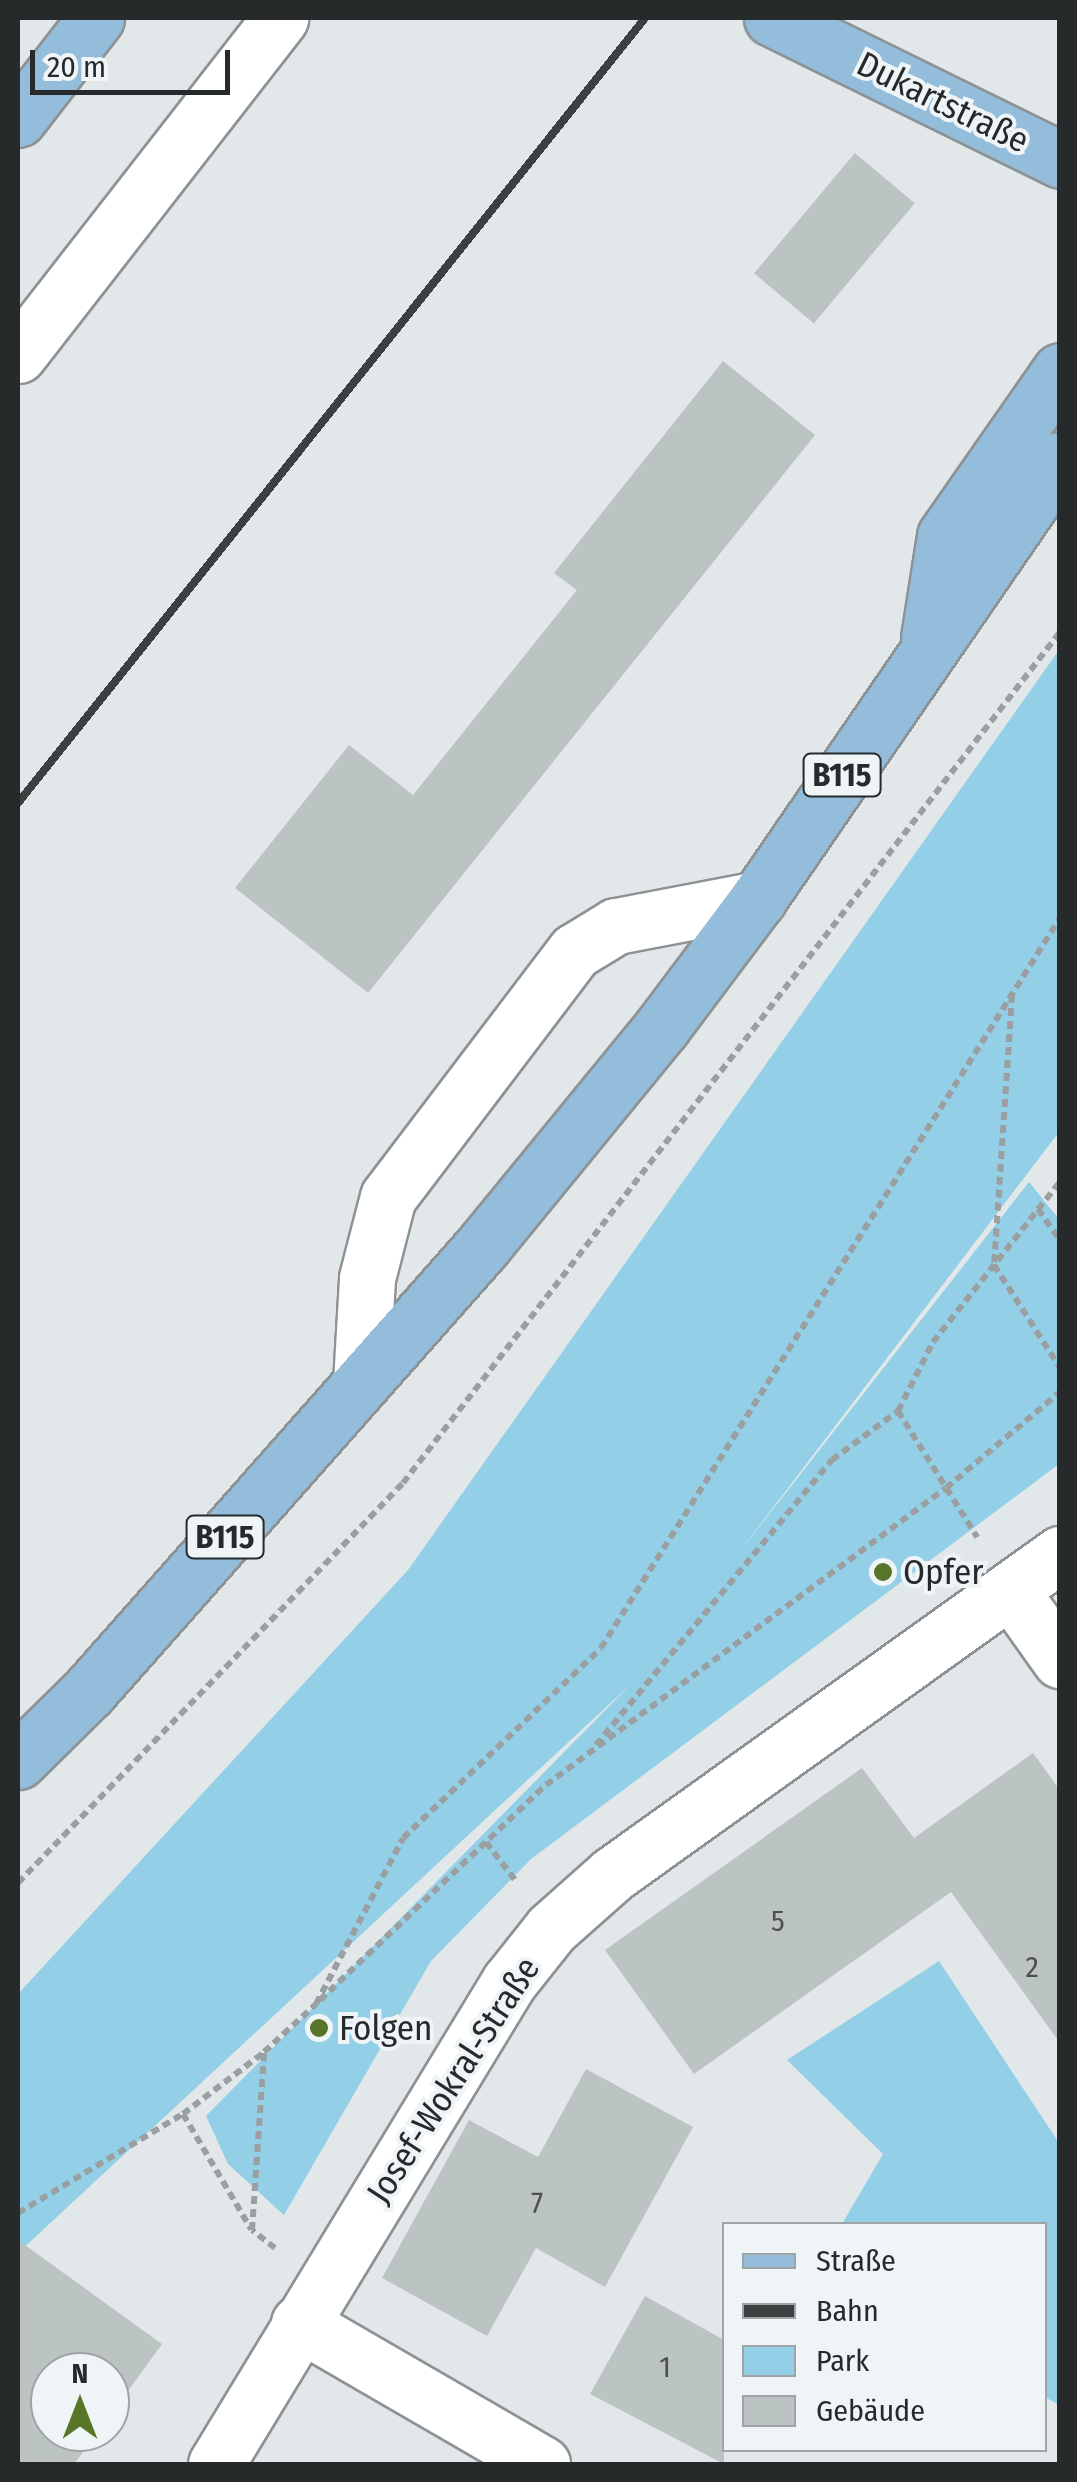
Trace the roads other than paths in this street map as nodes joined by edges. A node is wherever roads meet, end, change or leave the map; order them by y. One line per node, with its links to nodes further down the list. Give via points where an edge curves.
1 (96, 18): 4 (main road)
2 (280, 18): 6 (street)
3 (772, 18): 5 (main road, Dukartstraße)
4 (18, 119)
5 (1057, 163)
6 (18, 355)
7 (1060, 371): 9 (main road, via 946,536)
8 (1060, 460): 9 (main road, B115)
9 (927, 651): 10 (main road, B115)
10 (758, 899): 11 (main road, B115, via 576,1133); 11 (street, via 616,926 575,951 388,1197 367,1278)
11 (361, 1383): 15 (main road, B115, via 89,1691)
12 (1060, 1554): 13 (street, Josef-Wokral-Straße)
13 (1011, 1592): 14 (street); 16 (street, Josef-Wokral-Straße, via 614,1874 551,1929 509,1982)
14 (1060, 1660)
15 (18, 1762)
16 (311, 2305): 17 (street, Josef-Wokral-Straße); 18 (street)
17 (216, 2464)
18 (542, 2464)

